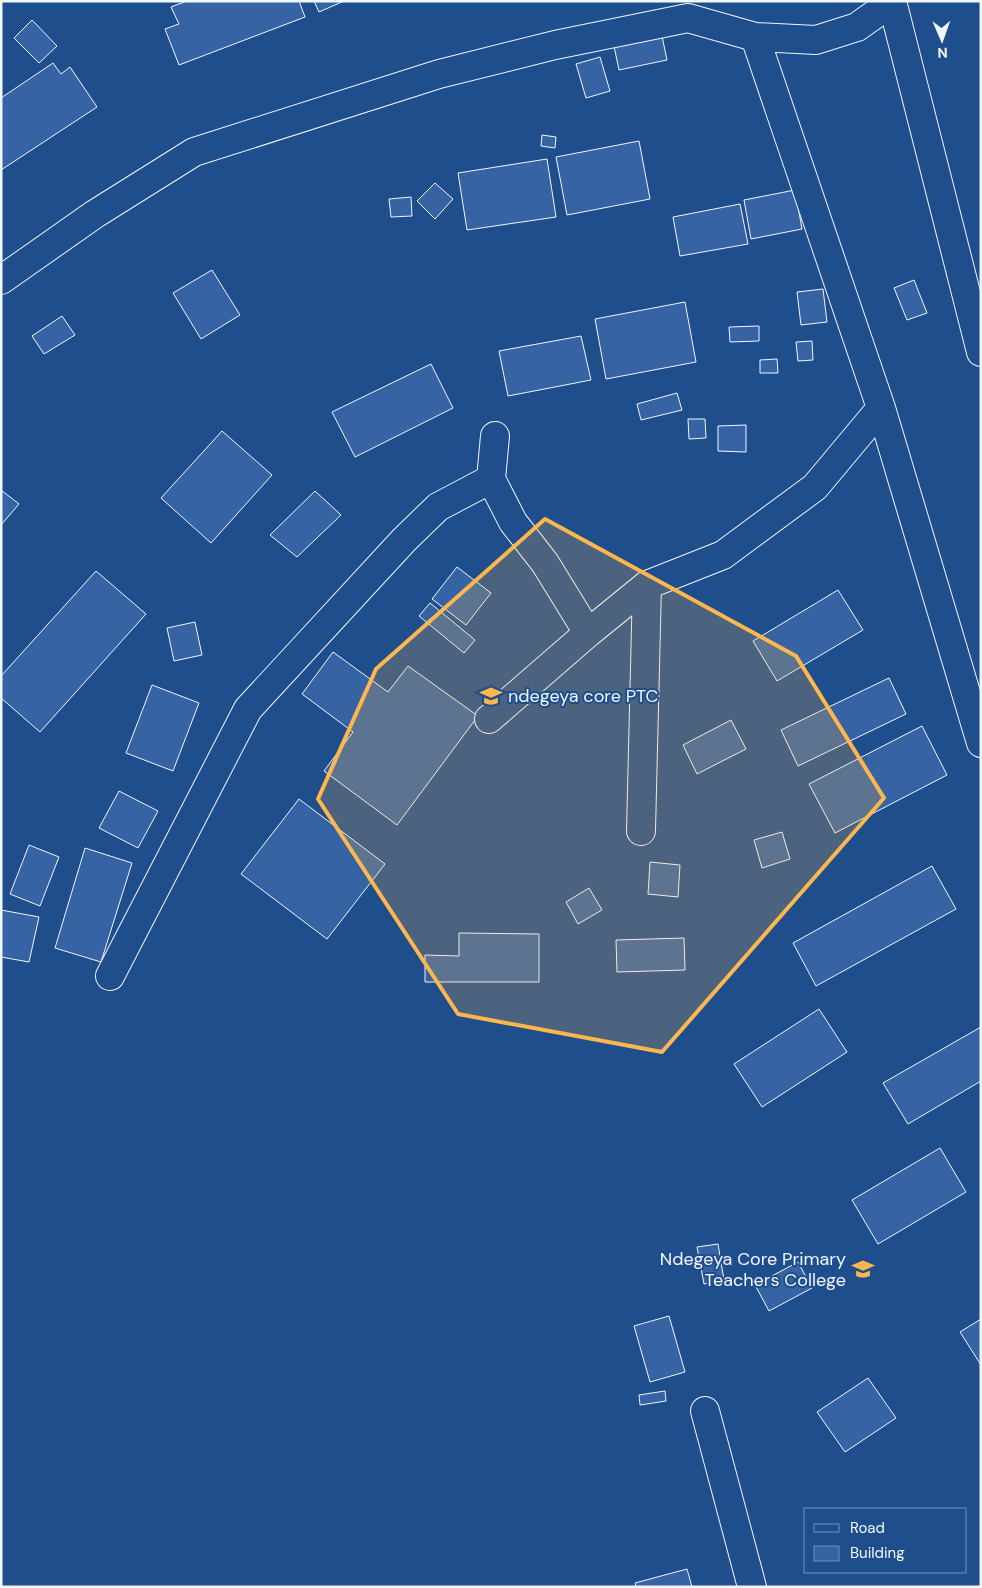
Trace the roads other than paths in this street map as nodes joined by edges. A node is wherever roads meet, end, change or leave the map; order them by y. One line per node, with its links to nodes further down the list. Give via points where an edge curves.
1 (892, 2): 2 (street, via 857,27 816,40); 4 (street)
2 (755, 37): 3 (street, via 688,18 555,45 439,74 194,152); 5 (street)
3 (1, 280)
4 (981, 352)
5 (880, 408): 8 (street, via 815,487 724,555); 11 (street)
6 (495, 436): 7 (street)
7 (491, 479): 9 (street, via 513,522 546,562); 13 (street, via 438,508 404,540 248,709)
8 (647, 585): 9 (street); 12 (street)
9 (588, 633): 10 (street)
10 (489, 719)
11 (981, 743)
12 (641, 831)
13 (110, 976)
14 (705, 1411): 15 (street)
15 (752, 1587)

